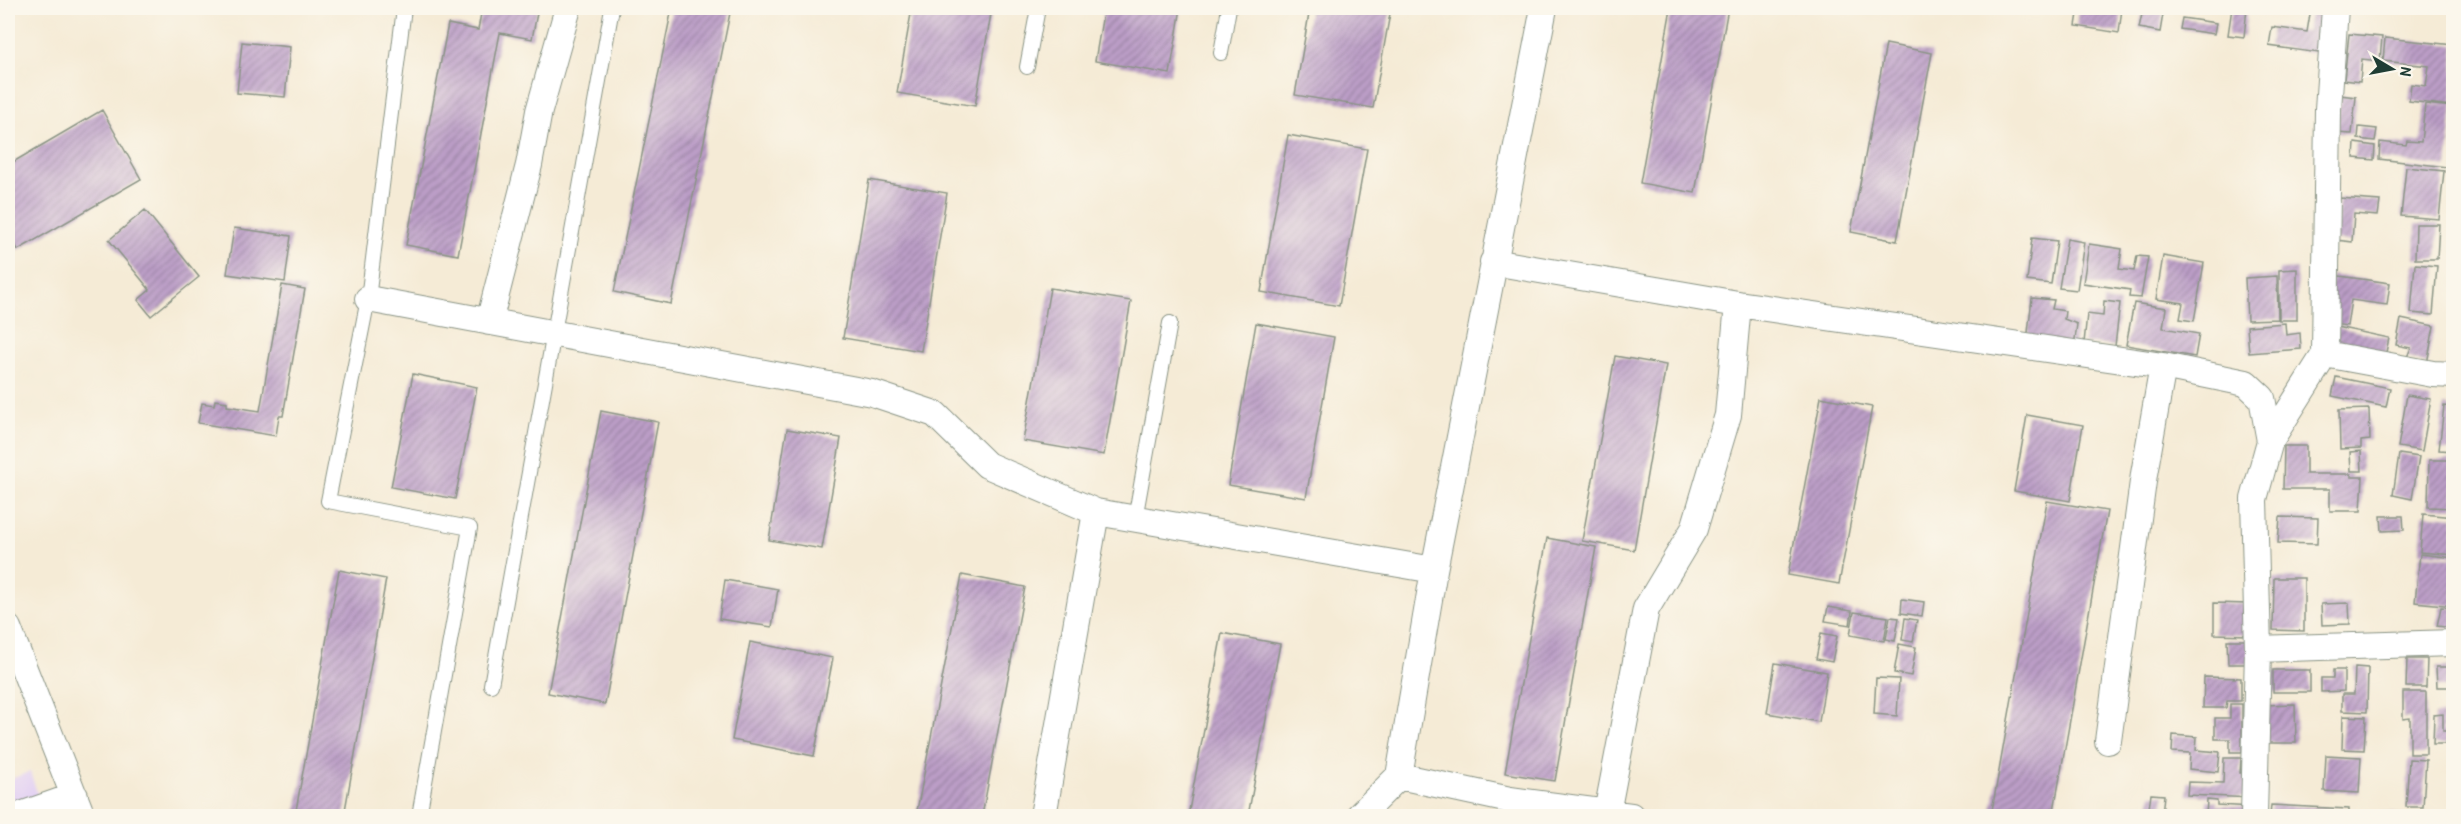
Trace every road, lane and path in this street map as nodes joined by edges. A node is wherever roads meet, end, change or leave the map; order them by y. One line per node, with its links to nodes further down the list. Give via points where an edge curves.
1 (404, 8): 11 (lane)
2 (568, 8): 13 (street)
3 (612, 8): 15 (lane)
4 (1038, 8): 9 (lane)
5 (1229, 8): 8 (lane)
6 (1544, 8): 10 (street)
7 (2335, 8): 16 (street, via 2328,109)
8 (1221, 53)
9 (1027, 67)
10 (1493, 262): 12 (street); 22 (street)
11 (368, 299): 13 (street); 33 (lane, via 328,501 470,528)
12 (1738, 304): 17 (street); 31 (street, via 1728,415 1694,529 1646,609)
13 (489, 322): 15 (street)
14 (1170, 323): 21 (lane)
15 (554, 333): 20 (street, via 872,393 935,414 987,465); 26 (lane)
16 (2325, 354): 18 (street); 19 (street)
17 (2163, 366): 19 (street, via 2246,383 2262,398); 27 (street, via 2144,474)
18 (2454, 375)
19 (2270, 441): 25 (street, via 2254,499)
20 (1096, 512): 21 (street); 34 (street)
21 (1135, 519): 22 (street)
22 (1434, 570): 28 (street)
23 (8, 628): 29 (street)
24 (2454, 644): 25 (street)
25 (2258, 649): 36 (street)
26 (491, 685)
27 (2108, 741)
28 (1399, 776): 30 (street); 35 (street)
29 (78, 806): 32 (street)
30 (1508, 808): 31 (street)
31 (1619, 815)
32 (18, 816)
33 (419, 816)
34 (1043, 816)
35 (1359, 816)
36 (2254, 816)

